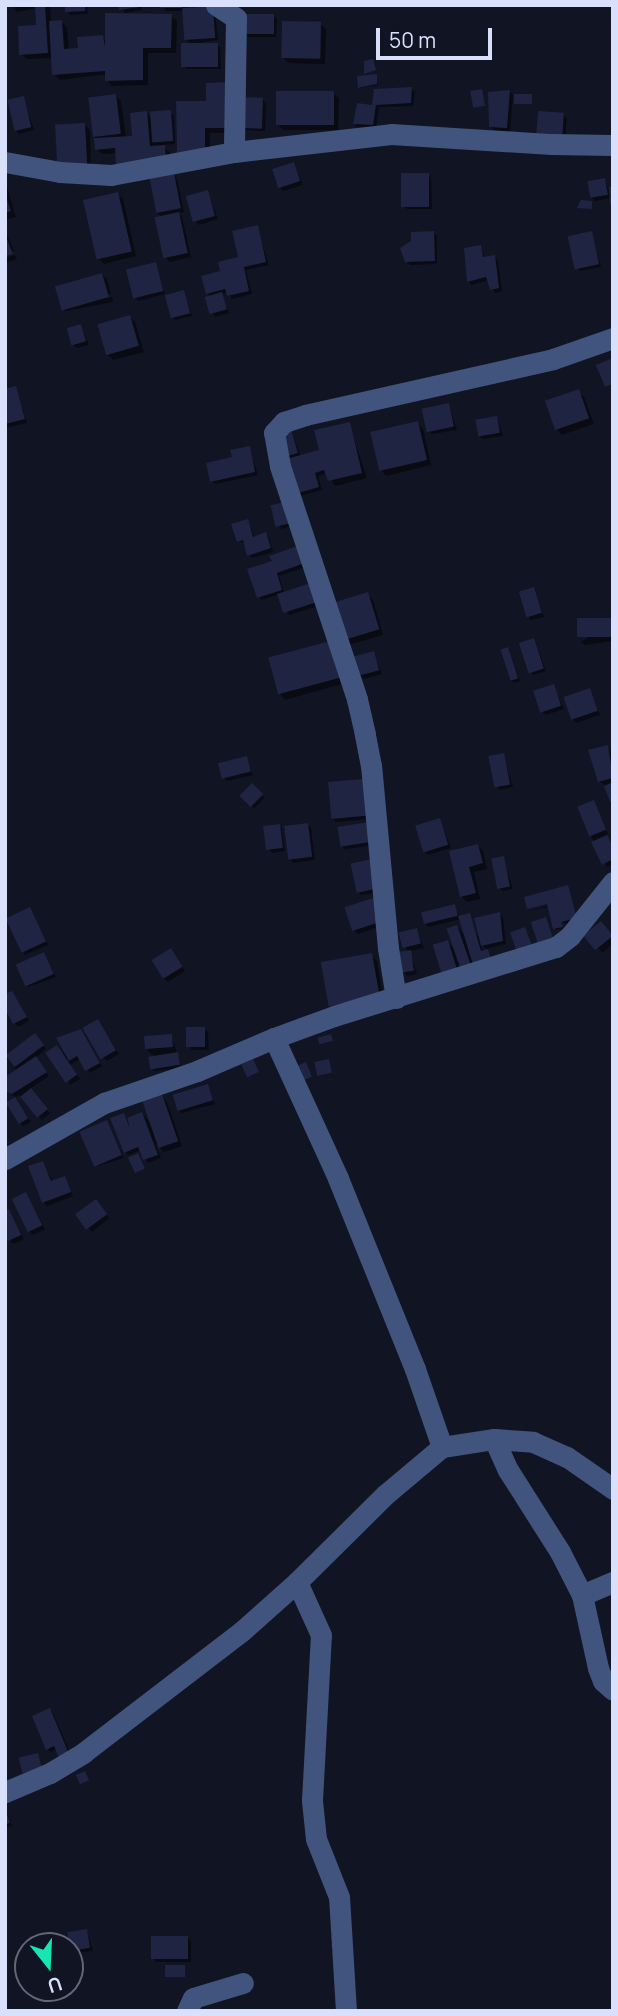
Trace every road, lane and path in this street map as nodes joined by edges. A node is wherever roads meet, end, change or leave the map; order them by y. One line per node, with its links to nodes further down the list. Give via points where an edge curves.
1 (216, 5): 3 (street, via 236,18)
2 (613, 145): 3 (street, via 391,134)
3 (234, 152): 4 (street, via 111,175)
4 (5, 162)
5 (613, 338): 7 (street, via 526,366 305,415 284,422 274,432 280,466 365,734)
6 (613, 882): 7 (street, via 556,947)
7 (396, 998): 8 (street)
8 (274, 1038): 9 (street, via 104,1103); 11 (street, via 338,1178)
9 (5, 1159)
10 (494, 1439): 11 (street); 12 (street, via 517,1439 552,1450); 15 (street)
11 (442, 1447): 13 (street, via 386,1494)
12 (613, 1489)
13 (297, 1582): 17 (street, via 83,1753); 20 (street, via 321,1634 312,1800 316,1839 339,1897)
14 (613, 1582): 15 (street)
15 (582, 1595): 16 (street, via 598,1668)
16 (613, 1690)
17 (5, 1792)
18 (243, 1983): 19 (street, via 193,1998)
19 (187, 2011)
20 (346, 2011)

